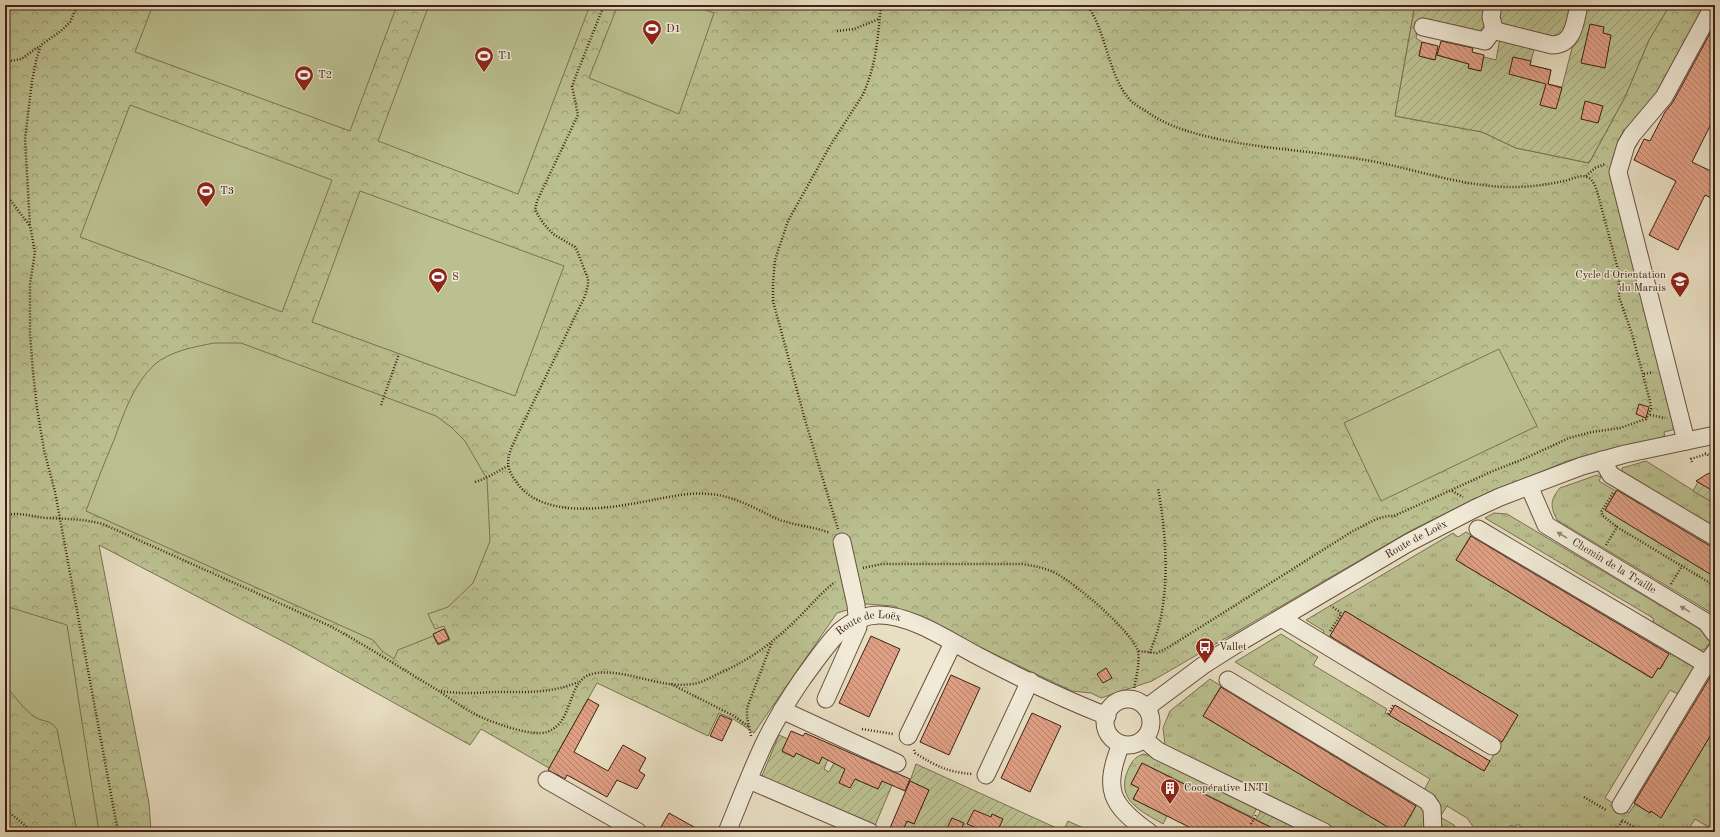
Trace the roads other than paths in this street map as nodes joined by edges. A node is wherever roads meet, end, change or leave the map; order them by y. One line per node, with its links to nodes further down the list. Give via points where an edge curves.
1 (1493, 5): 5 (street, via 1491,17)
2 (1579, 5): 5 (street, via 1572,32 1565,42 1559,45 1507,34)
3 (1714, 5): 7 (street, via 1664,97 1626,145 1618,172)
4 (1423, 27): 5 (street, via 1485,41)
5 (1494, 28)
6 (1715, 435): 7 (street, Route de Loëx)
7 (1686, 441): 8 (street, Route de Loëx)
8 (1602, 460): 9 (street, Route de Loëx); 11 (street, via 1611,475)
9 (1529, 486): 13 (street, Route de Loëx, via 1474,509 1433,530); 15 (street, Chemin de la Traille, one-way to 9, via 1706,622 1546,525)
10 (1478, 529): 17 (street)
11 (1715, 537)
12 (842, 542): 14 (street)
13 (1281, 618): 21 (street, Route de Loëx, via 1205,664); 27 (street)
14 (859, 619): 16 (street, Route de Loëx, via 878,615 903,619); 20 (street, via 858,627); 22 (street, Route de Loëx, via 841,631 821,653)
15 (1715, 634)
16 (952, 643): 19 (street, Route de Loëx); 24 (street)
17 (1710, 658): 32 (street)
18 (1228, 680): 38 (street, via 1427,801 1432,808)
19 (1030, 681): 23 (street, Route de Loëx); 29 (street)
20 (826, 699)
21 (1146, 708): 23 (street, via 1136,701 1121,701 1114,704); 25 (street, via 1150,714 1151,726)
22 (782, 710): 28 (street); 31 (street, Route de Loëx, via 762,747)
23 (1107, 716): 26 (street, via 1107,730 1110,736)
24 (908, 736)
25 (1144, 739): 26 (street, via 1132,745); 37 (street, via 1158,751)
26 (1121, 744): 36 (street, via 1112,770 1113,794 1120,808)
27 (1492, 746)
28 (897, 763)
29 (986, 775)
30 (547, 780): 33 (street)
31 (749, 780): 34 (street, Route de Loëx); 35 (street)
32 (1621, 805)
33 (638, 832)
34 (727, 832)
35 (870, 832)
36 (1149, 832)
37 (1324, 832)
38 (1433, 832)

